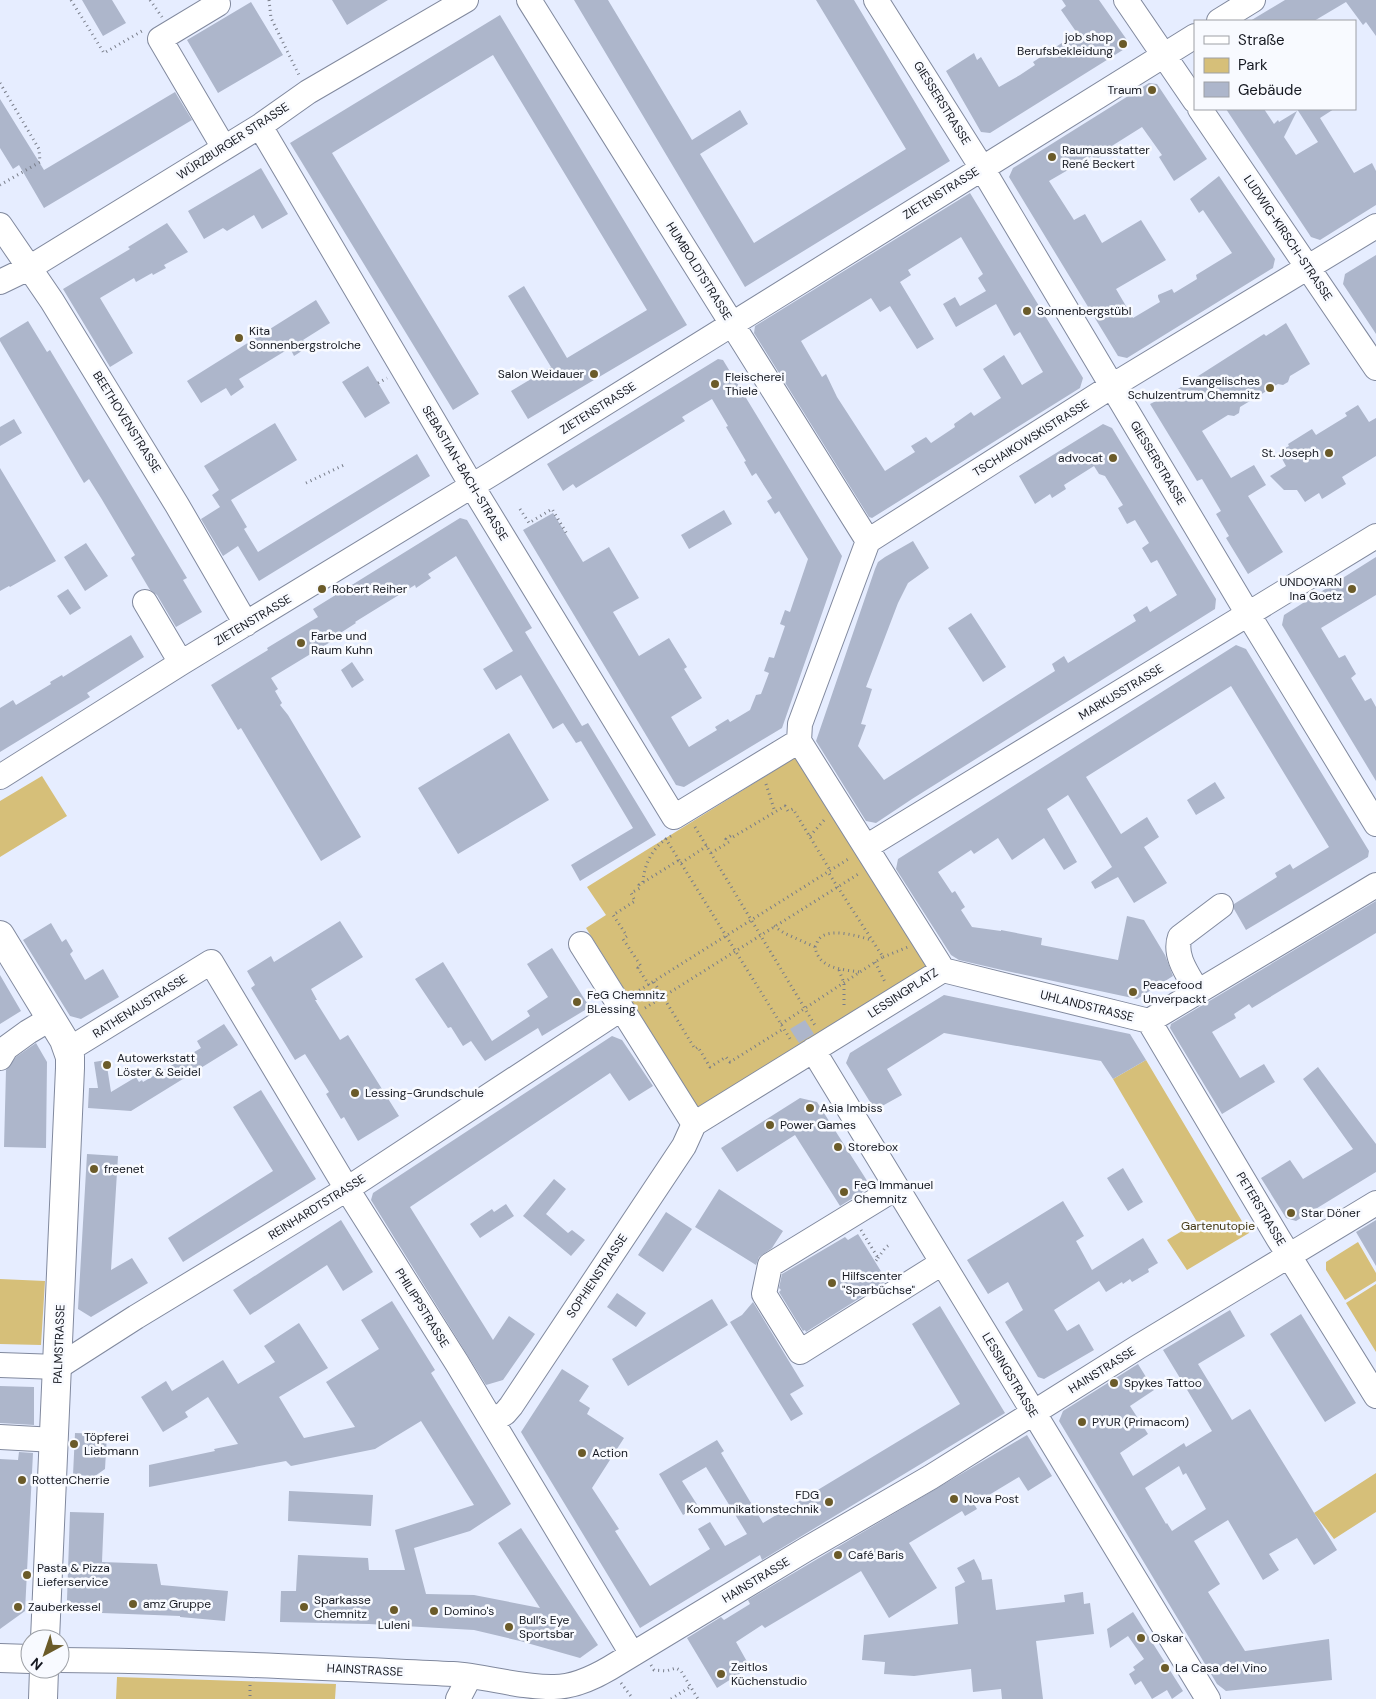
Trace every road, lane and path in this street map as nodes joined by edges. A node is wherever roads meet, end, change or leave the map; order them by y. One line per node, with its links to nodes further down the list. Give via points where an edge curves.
1 (71, 0): 11 (path, via 104,53 143,30)
2 (270, 0): 14 (path, via 271,18)
3 (466, 0): 14 (street, WÜRZBURGER STRASSE)
4 (529, 0): 26 (street, HUMBOLDTSTRASSE)
5 (876, 0): 19 (street, GIESSERSTRASSE)
6 (1126, 0): 12 (street)
7 (1253, 0): 9 (street)
8 (218, 4): 11 (street)
9 (1221, 20)
10 (1194, 37): 12 (street, ZIETENSTRASSE)
11 (160, 39): 18 (street)
12 (1163, 55): 15 (street); 19 (street, ZIETENSTRASSE)
13 (0, 84): 20 (path, via 39,149 40,162)
14 (308, 92): 17 (street, WÜRZBURGER STRASSE)
15 (1194, 100)
16 (1201, 110): 24 (street, LUDWIG-KIRSCH-STRASSE)
17 (260, 126): 18 (street, WÜRZBURGER STRASSE); 31 (street, SEBASTIAN-BACH-STRASSE)
18 (224, 148): 23 (street, WÜRZBURGER STRASSE)
19 (982, 168): 26 (street, ZIETENSTRASSE); 28 (street, GIESSERSTRASSE)
20 (0, 185)
21 (0, 225): 23 (street, BEETHOVENSTRASSE)
22 (1376, 226): 24 (street, TSCHAIKOWSKISTRASSE)
23 (29, 268): 25 (street, WÜRZBURGER STRASSE); 38 (street, BEETHOVENSTRASSE, via 177,505)
24 (1309, 268): 27 (street, LUDWIG-KIRSCH-STRASSE); 28 (street, TSCHAIKOWSKISTRASSE)
25 (0, 282)
26 (732, 324): 31 (street, ZIETENSTRASSE); 35 (street, HUMBOLDTSTRASSE)
27 (1376, 368)
28 (1112, 386): 35 (street, TSCHAIKOWSKISTRASSE); 37 (street, GIESSERSTRASSE)
29 (346, 464): 30 (path)
30 (306, 483)
31 (472, 486): 38 (street, ZIETENSTRASSE); 44 (street, SEBASTIAN-BACH-STRASSE)
32 (520, 509): 33 (path, via 528,523 552,509)
33 (567, 534)
34 (1376, 536): 37 (street, MARKUSSTRASSE)
35 (868, 542): 40 (street, via 800,724)
36 (146, 602): 39 (street)
37 (1248, 614): 45 (street, GIESSERSTRASSE); 49 (street, MARKUSSTRASSE)
38 (246, 624): 39 (street, ZIETENSTRASSE)
39 (181, 663): 42 (street, ZIETENSTRASSE)
40 (800, 741): 41 (street); 49 (street, LESSINGPLATZ)
41 (759, 766): 43 (path); 44 (street)
42 (0, 778)
43 (775, 812): 48 (path, via 733,838 726,839 729,842); 51 (path, via 785,806 788,812 793,809)
44 (678, 821): 46 (path); 47 (path)
45 (1376, 824)
46 (666, 839): 50 (path); 52 (path, via 652,852)
47 (707, 846): 48 (path); 50 (path)
48 (711, 853): 56 (path)
49 (871, 855): 51 (path); 54 (path); 62 (street, LESSINGPLATZ)
50 (680, 862): 52 (path); 60 (path)
51 (829, 871): 54 (path); 56 (path)
52 (643, 883): 73 (path, via 631,893 635,900 613,915 627,936 623,939)
53 (1376, 885): 74 (street, UHLANDSTRASSE)
54 (837, 887): 57 (path); 61 (path)
55 (1221, 906): 74 (street, via 1180,937 1178,944 1180,959)
56 (752, 920): 59 (path); 60 (path)
57 (774, 926): 59 (path); 64 (path)
58 (0, 935): 78 (main road)
59 (761, 935): 65 (path); 77 (path)
60 (726, 936): 65 (path); 71 (path)
61 (872, 940): 64 (path, via 842,933 828,934 819,938); 66 (path)
62 (924, 941): 66 (path); 69 (street, LESSINGPLATZ)
63 (580, 944): 76 (street)
64 (816, 947): 68 (path, via 821,960)
65 (735, 951): 75 (path); 80 (path)
66 (883, 957): 70 (path)
67 (211, 962): 83 (street, RATHENAUSTRASSE); 87 (street, PHILIPPSTRASSE)
68 (839, 970): 70 (path); 72 (path)
69 (942, 970): 79 (street, UHLANDSTRASSE); 82 (street, LESSINGPLATZ)
70 (860, 972): 72 (path)
71 (654, 982): 73 (path); 75 (path)
72 (844, 983): 77 (path); 82 (path)
73 (649, 985): 76 (path)
74 (1198, 992): 79 (street, UHLANDSTRASSE)
75 (662, 997): 81 (path, via 710,1067 726,1057 730,1062)
76 (619, 1007): 85 (street); 87 (street, REINHARDTSTRASSE)
77 (806, 1009): 80 (path); 82 (path)
78 (50, 1019): 83 (main road); 84 (street, via 6,1048)
79 (1149, 1021): 91 (street, PETERSTRASSE)
80 (781, 1024): 81 (path)
81 (784, 1029): 82 (path)
82 (821, 1045): 85 (street, LESSINGPLATZ); 86 (street, LESSINGSTRASSE)
83 (68, 1050): 94 (main road, PALMSTRASSE, via 70,1068)
84 (0, 1058)
85 (694, 1124): 97 (street, SOPHIENSTRASSE, via 684,1146 511,1406)
86 (896, 1188): 89 (street); 92 (street, LESSINGSTRASSE)
87 (347, 1189): 94 (street, REINHARDTSTRASSE); 97 (street, PHILIPPSTRASSE)
88 (1376, 1203): 91 (street, HAINSTRASSE)
89 (852, 1216): 90 (path, via 876,1260); 92 (street, via 770,1265 764,1294 800,1352)
90 (889, 1245)
91 (1289, 1256): 95 (street, PETERSTRASSE); 96 (street, HAINSTRASSE)
92 (942, 1263): 96 (street, LESSINGSTRASSE)
93 (0, 1365): 94 (street)
94 (58, 1367): 99 (main road, PALMSTRASSE)
95 (1376, 1396)
96 (1033, 1414): 101 (street, HAINSTRASSE); 113 (street, LESSINGSTRASSE)
97 (492, 1421): 101 (street, PHILIPPSTRASSE)
98 (0, 1437): 99 (street)
99 (55, 1440): 100 (main road, PALMSTRASSE)
100 (46, 1629)
101 (632, 1654): 106 (street, HAINSTRASSE, via 593,1678 566,1686 535,1686)
102 (0, 1658): 103 (main road)
103 (20, 1659)
104 (70, 1660): 106 (street, HAINSTRASSE, via 214,1663)
105 (654, 1670): 108 (path, via 676,1668)
106 (470, 1676): 110 (street)
107 (44, 1679): 109 (main road)
108 (690, 1687): 111 (path); 112 (path)
109 (43, 1699)
110 (458, 1699)
111 (671, 1699)
112 (698, 1699)
113 (1208, 1699)

